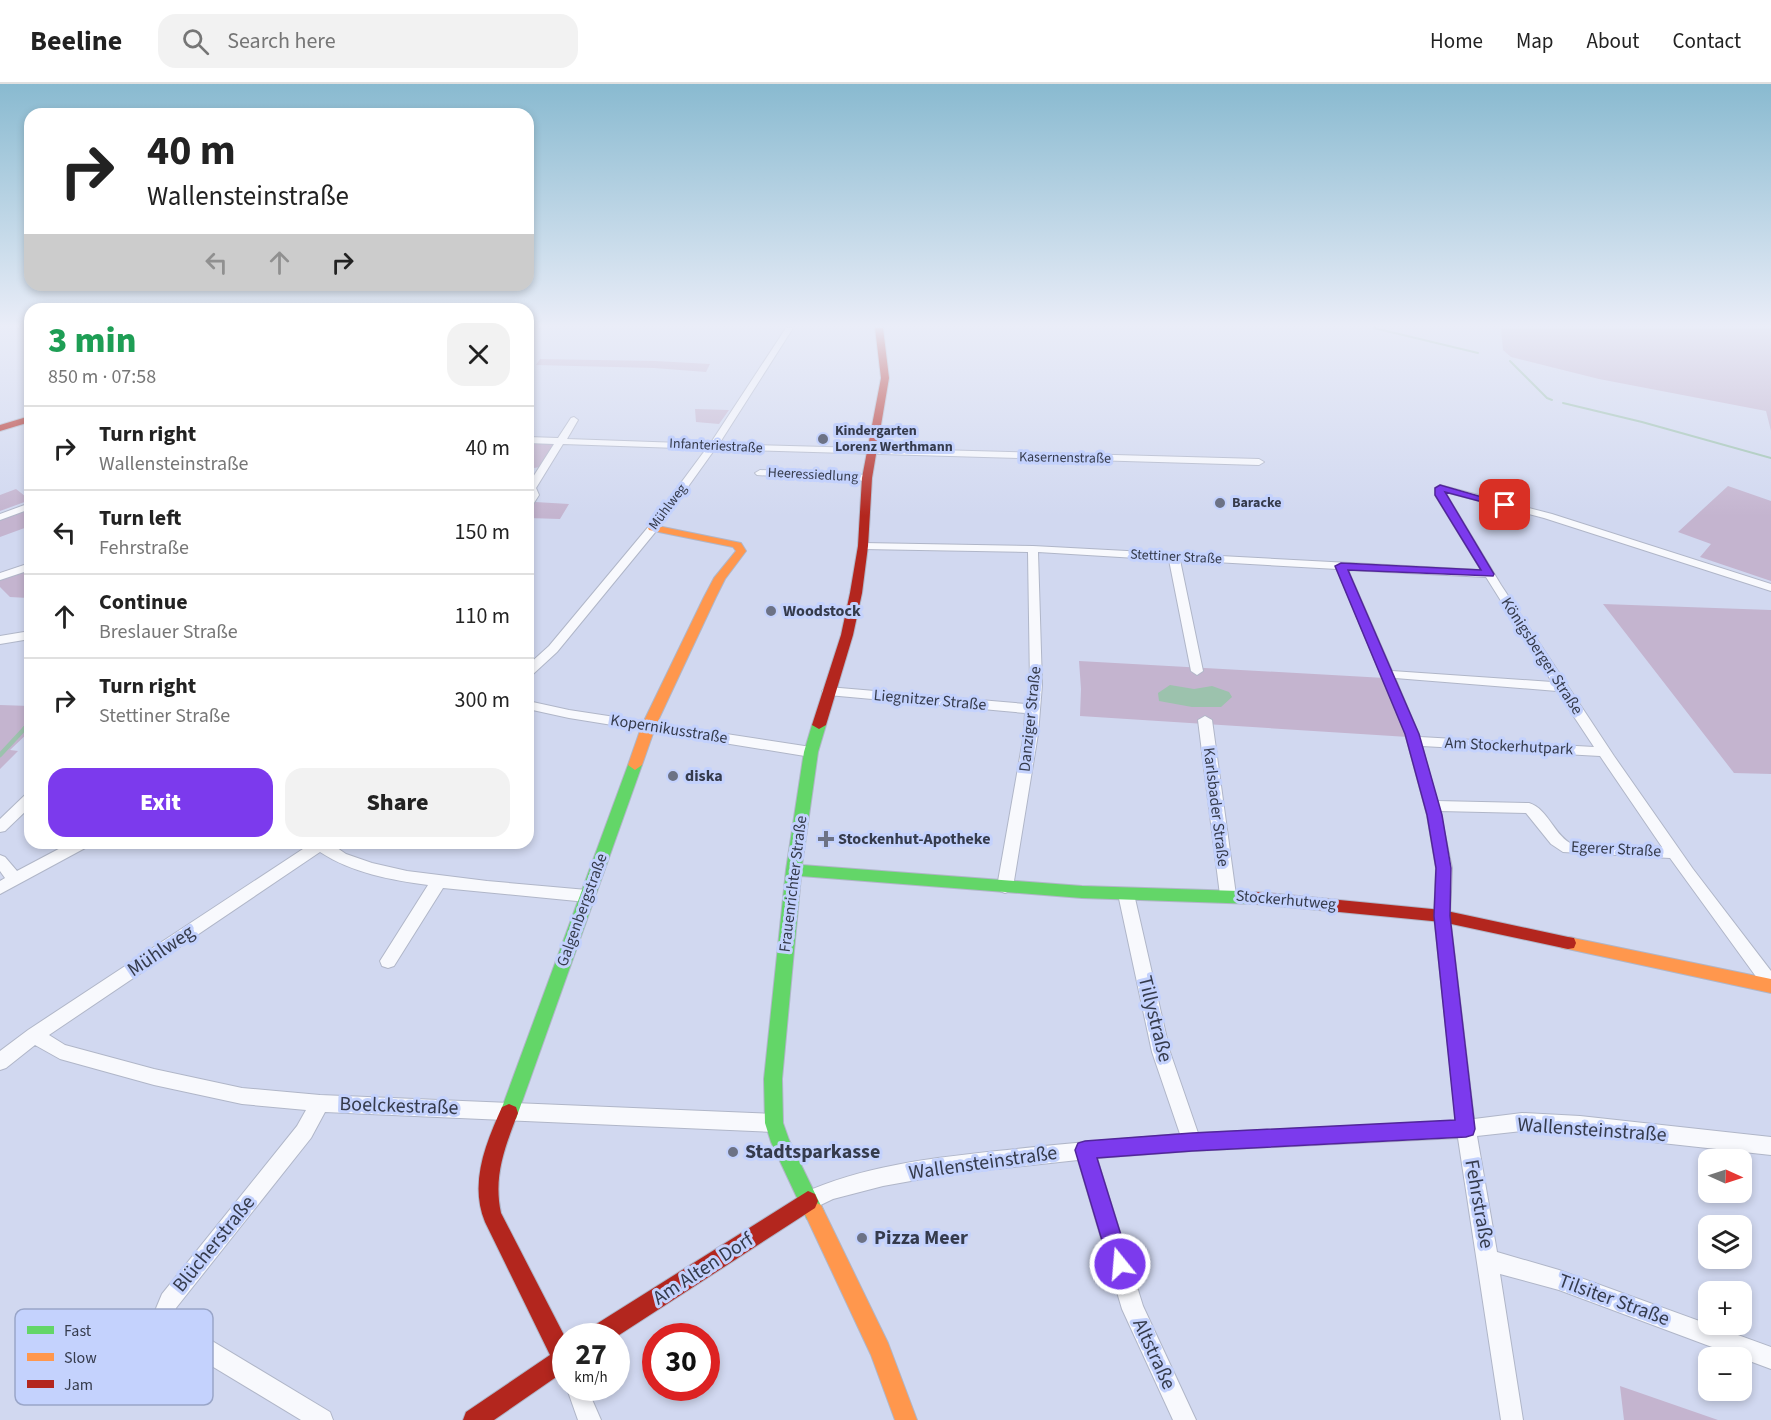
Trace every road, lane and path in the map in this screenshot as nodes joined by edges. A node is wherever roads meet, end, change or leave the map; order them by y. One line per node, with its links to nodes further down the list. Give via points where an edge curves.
1 (748, 390): 10 (street, Mühlweg)
2 (883, 390): 11 (main road, Frauenrichter Straße)
3 (574, 420): 9 (street)
4 (24, 421): 6 (main road)
5 (24, 427): 7 (main road)
6 (0, 428)
7 (0, 433)
8 (534, 440): 9 (street, Infanteriestraße)
9 (561, 441): 10 (street, Infanteriestraße); 14 (street)
10 (712, 445): 11 (street, Infanteriestraße); 20 (street, Mühlweg)
11 (871, 454): 12 (street, Kasernenstraße); 16 (main road, Frauenrichter Straße)
12 (1259, 462)
13 (534, 471): 14 (street)
14 (541, 472): 17 (street)
15 (760, 473): 16 (street, Heeressiedlung)
16 (867, 478): 21 (main road, Frauenrichter Straße)
17 (534, 483)
18 (24, 508): 19 (street)
19 (0, 517)
20 (653, 528): 31 (street, Mühlweg, via 553,649); 39 (main road, Galgenbergstraße, via 737,545 741,551 720,578)
21 (863, 546): 22 (street, Stettiner Straße); 35 (main road, Frauenrichter Straße, via 853,610)
22 (1033, 549): 23 (street, Stettiner Straße); 37 (street, Danziger Straße, via 1036,686)
23 (1174, 557): 24 (street, Stettiner Straße); 32 (street)
24 (1341, 566): 26 (street, Stettiner Straße); 33 (street, Fehrstraße)
25 (24, 568): 27 (street)
26 (1489, 574): 28 (street, Königsberger Straße, via 1440,495 1440,488 1548,516); 34 (street, Königsberger Straße)
27 (0, 577)
28 (1771, 588)
29 (24, 636): 30 (street)
30 (0, 640)
31 (534, 666)
32 (1197, 671)
33 (1386, 674): 34 (street); 40 (street, Fehrstraße)
34 (1561, 687): 42 (street, Königsberger Straße)
35 (828, 691): 37 (street, Liegnitzer Straße); 41 (main road, Frauenrichter Straße)
36 (534, 706): 39 (street, Kopernikusstraße)
37 (1032, 709): 54 (street, Danziger Straße)
38 (1204, 720): 57 (street, Karlsbader Straße)
39 (648, 725): 41 (street, Kopernikusstraße); 58 (main road, Galgenbergstraße)
40 (1414, 741): 42 (street, Am Stockerhutpark); 44 (street, Fehrstraße)
41 (811, 752): 51 (main road, Frauenrichter Straße)
42 (1604, 752): 49 (street, Königsberger Straße)
43 (24, 805): 45 (street)
44 (1432, 806): 49 (street, Egerer Straße, via 1529,808 1542,818 1559,844 1568,848); 59 (street, Fehrstraße, via 1444,868)
45 (0, 827)
46 (71, 849): 52 (street)
47 (313, 849): 62 (street, Mühlweg)
48 (325, 849): 53 (street, via 329,855 380,871)
49 (1674, 853): 61 (street, Königsberger Straße)
50 (0, 861): 52 (street)
51 (794, 870): 54 (main road, Stockerhutweg); 66 (main road, Frauenrichter Straße, via 773,1079)
52 (15, 879): 55 (street)
53 (439, 881): 58 (street); 60 (street)
54 (1005, 887): 56 (main road, Stockerhutweg)
55 (0, 888)
56 (1126, 894): 57 (main road, Stockerhutweg); 68 (street, Tillystraße, via 1161,1052)
57 (1228, 895): 59 (main road, Stockerhutweg)
58 (587, 896): 65 (main road, Galgenbergstraße)
59 (1442, 916): 61 (main road, Stockerhutweg); 67 (street, Fehrstraße)
60 (388, 961)
61 (1771, 985)
62 (34, 1035): 63 (street, Mühlweg); 64 (street, Boelckestraße, via 60,1051 154,1077 242,1096)
63 (0, 1062)
64 (320, 1104): 65 (street, Boelckestraße); 73 (street, Blücherstraße, via 303,1132)
65 (508, 1110): 66 (street, Boelckestraße); 75 (main road, Galgenbergstraße, via 488,1172 486,1194 492,1215)
66 (774, 1123): 71 (main road, Frauenrichter Straße)
67 (1466, 1129): 68 (street, Wallensteinstraße); 69 (street, Wallensteinstraße, via 1534,1122); 72 (street, Fehrstraße)
68 (1192, 1142): 70 (street, Wallensteinstraße)
69 (1771, 1146)
70 (1085, 1150): 71 (street, Wallensteinstraße, via 950,1165 883,1177 831,1190); 84 (street, Altstraße, via 1134,1309)
71 (808, 1201): 74 (main road, Am Alten Dorf); 83 (main road, Frauenrichter Straße, via 880,1351)
72 (1488, 1260): 77 (street, Tilsiter Straße, via 1559,1280); 85 (street, Fehrstraße)
73 (164, 1309)
74 (618, 1323)
75 (552, 1334)
76 (213, 1354): 80 (street, Blücherstraße)
77 (1771, 1358)
78 (552, 1369): 81 (main road)
79 (582, 1401): 82 (street)
80 (322, 1420)
81 (474, 1420)
82 (590, 1420)
83 (906, 1420)
84 (1185, 1420)
85 (1512, 1420)

